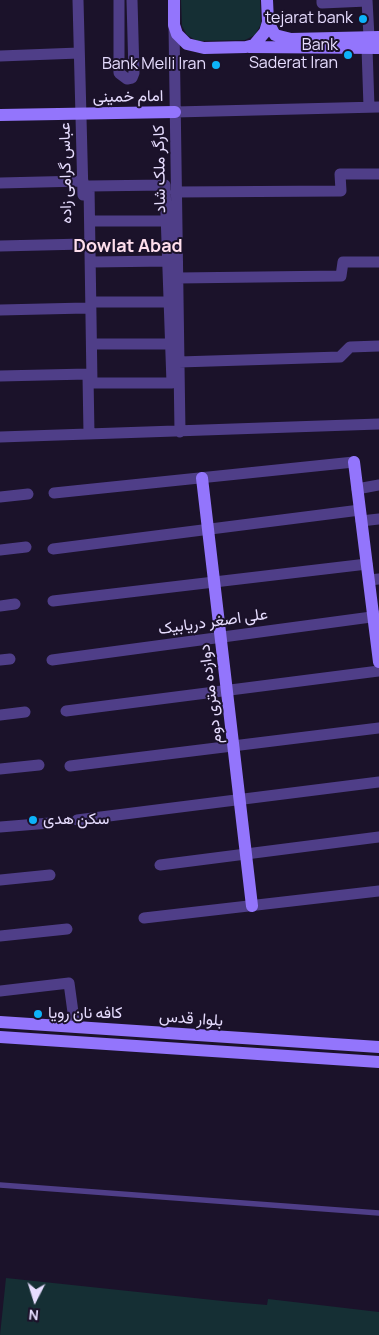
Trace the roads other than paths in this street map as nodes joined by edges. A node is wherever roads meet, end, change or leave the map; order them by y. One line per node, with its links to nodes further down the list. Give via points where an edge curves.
1 (78, 0): 12 (street, عباس گرامی زاده)
2 (119, 0): 3 (street, via 119,73 127,78 132,78 134,73)
3 (132, 0)
4 (174, 0): 9 (main road)
5 (267, 0): 8 (main road)
6 (322, 0): 7 (street, via 322,3)
7 (367, 0): 10 (street)
8 (268, 22): 10 (main road, via 275,35 281,38); 11 (main road, via 261,39)
9 (174, 25): 11 (main road, via 181,40 195,47); 15 (street, کارگر ملک شاد)
10 (373, 43): 11 (main road); 14 (street)
11 (246, 47)
12 (79, 53): 13 (street); 16 (street, عباس گرامی زاده)
13 (0, 56)
14 (374, 107): 15 (street)
15 (175, 112): 16 (main road, امام خمینی); 21 (street, کارگر ملک شاد)
16 (81, 113): 17 (main road, امام خمینی); 19 (street, عباس گرامی زاده)
17 (0, 115)
18 (379, 174): 21 (street, via 340,174 341,191)
19 (83, 181): 20 (street); 24 (street, عباس گرامی زاده)
20 (0, 183)
21 (176, 192): 28 (street, کارگر ملک شاد)
22 (90, 221): 23 (street); 23 (street, via 89,186 164,185); 26 (street)
23 (167, 221): 28 (street)
24 (84, 244): 25 (street); 30 (street, عباس گرامی زاده)
25 (0, 246)
26 (91, 262): 28 (street); 30 (street)
27 (379, 262): 28 (street, via 343,262 341,276)
28 (173, 270): 29 (street); 35 (street, کارگر ملک شاد)
29 (170, 302): 30 (street); 33 (street)
30 (89, 305): 31 (street); 32 (street); 36 (street, عباس گرامی زاده)
31 (0, 310)
32 (92, 344): 33 (street); 33 (street, via 92,383 172,383)
33 (171, 344)
34 (379, 346): 35 (street, via 350,347 340,357)
35 (179, 362): 39 (street, کارگر ملک شاد)
36 (88, 374): 37 (street); 40 (street, عباس گرامی زاده)
37 (0, 376)
38 (379, 424): 39 (street)
39 (180, 432): 40 (street)
40 (89, 434): 41 (street)
41 (0, 437)
42 (354, 462): 43 (street); 45 (main road)
43 (202, 478): 47 (street); 51 (main road, دوازده متری دوم)
44 (379, 486): 45 (street)
45 (357, 489): 49 (main road)
46 (28, 494): 48 (street)
47 (54, 494)
48 (0, 497)
49 (360, 516): 50 (street); 51 (street); 55 (main road)
50 (379, 519)
51 (208, 531): 53 (street); 57 (main road, دوازده متری دوم)
52 (26, 548): 54 (street)
53 (53, 549)
54 (0, 550)
55 (367, 564): 56 (main road); 57 (street)
56 (374, 579): 61 (main road)
57 (214, 582): 58 (street); 62 (main road, دوازده متری دوم)
58 (53, 601)
59 (15, 604): 60 (street)
60 (0, 606)
61 (376, 616): 62 (street, علی اصغر دریابیک); 64 (main road)
62 (220, 638): 63 (street, علی اصغر دریابیک); 66 (main road, دوازده متری دوم)
63 (52, 660)
64 (379, 662)
65 (379, 671): 66 (street)
66 (227, 690): 67 (street); 71 (main road, دوازده متری دوم)
67 (66, 711)
68 (25, 712): 69 (street)
69 (0, 715)
70 (379, 728): 71 (street)
71 (233, 746): 73 (street); 76 (main road, دوازده متری دوم)
72 (39, 764): 74 (street)
73 (70, 766)
74 (0, 768)
75 (379, 782): 76 (street)
76 (240, 799): 77 (street); 81 (main road, دوازده متری دوم)
77 (78, 820)
78 (50, 823): 79 (street)
79 (0, 827)
80 (379, 838): 81 (street)
81 (246, 854): 82 (street); 86 (main road, دوازده متری دوم)
82 (160, 865)
83 (50, 875): 84 (street)
84 (0, 880)
85 (379, 891): 86 (street)
86 (252, 906): 87 (street)
87 (144, 918)
88 (67, 929): 89 (street)
89 (0, 936)
90 (0, 991): 92 (street, via 69,983)
91 (0, 1022): 92 (main road, بلوار قدس)
92 (75, 1027): 94 (main road, بلوار قدس)
93 (0, 1037): 95 (main road, بلوار قدس)
94 (379, 1047)
95 (379, 1062)
96 (0, 1185): 97 (lane)
97 (379, 1213)

